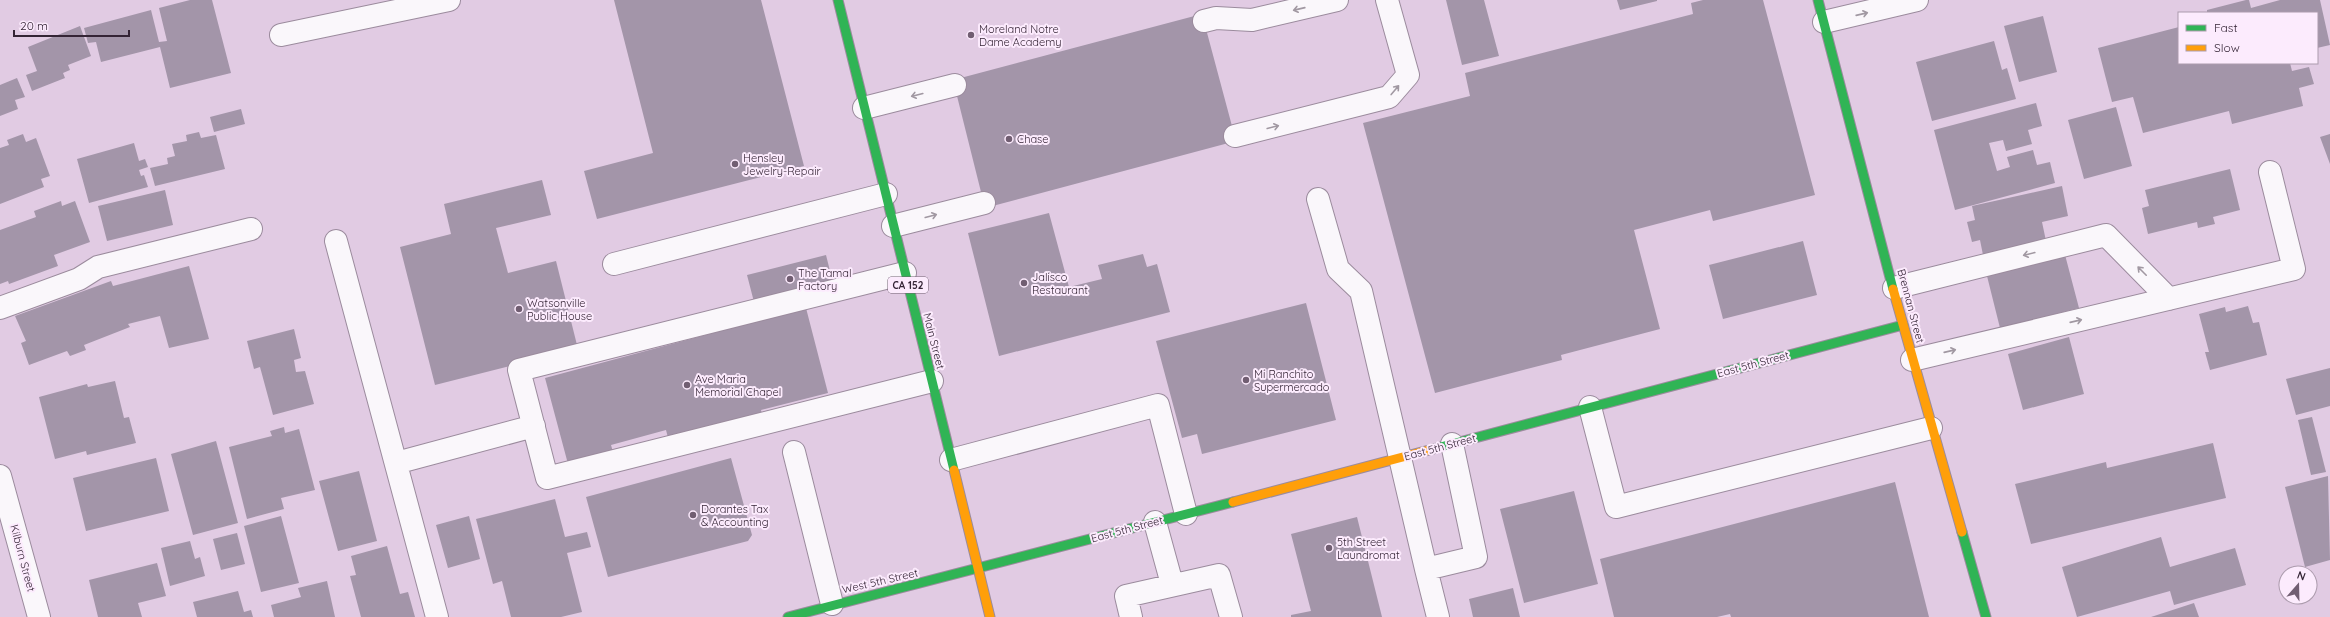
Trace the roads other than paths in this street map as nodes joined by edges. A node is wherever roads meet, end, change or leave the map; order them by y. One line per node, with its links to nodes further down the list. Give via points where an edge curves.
1 (449, 0): 9 (street)
2 (838, 0): 11 (street, Main Street / CA 152)
3 (1337, 0): 7 (street, one-way to 7, via 1252,20 1216,18)
4 (1387, 0): 12 (street, one-way to 4, via 1389,97 1408,74)
5 (1818, 0): 8 (street, Brennan Street)
6 (1917, 0): 8 (street, one-way to 6)
7 (1204, 21)
8 (1824, 22): 22 (street, Brennan Street)
9 (282, 35)
10 (955, 85): 11 (street, one-way to 11)
11 (864, 108): 14 (street, Main Street / CA 152)
12 (1235, 136)
13 (2270, 172): 23 (street, via 2294,269)
14 (886, 194): 17 (street, Main Street / CA 152); 20 (street)
15 (1318, 199): 33 (street, via 1338,269 1361,291)
16 (984, 202): 17 (street, one-way to 16)
17 (893, 226): 21 (street, Main Street / CA 152)
18 (251, 229): 24 (street, via 98,267 79,279)
19 (336, 241): 35 (street)
20 (614, 264)
21 (905, 273): 27 (street, Main Street / CA 152); 29 (street, via 520,370)
22 (1894, 288): 23 (street, one-way to 22, via 2106,236); 25 (street, Brennan Street)
23 (2169, 299): 26 (street, one-way to 23)
24 (0, 308)
25 (1903, 325): 26 (street, Brennan Street); 28 (street, East 5th Street)
26 (1912, 360): 30 (street, Brennan Street)
27 (932, 381): 29 (street, via 547,478); 34 (street, Main Street / CA 152)
28 (1590, 407): 30 (street, via 1616,507); 31 (street, East 5th Street)
29 (534, 426): 35 (street)
30 (1931, 428): 50 (street, Brennan Street)
31 (1452, 444): 33 (street, East 5th Street); 40 (street, via 1476,557)
32 (794, 452): 42 (street)
33 (1399, 458): 37 (street, East 5th Street); 40 (street)
34 (951, 460): 37 (street, via 1158,405); 39 (street, Main Street / CA 152)
35 (396, 463): 44 (street)
36 (0, 476): 43 (street, Kilburn Street)
37 (1186, 514): 38 (street, East 5th Street)
38 (1156, 522): 39 (street, East 5th Street); 41 (street)
39 (977, 569): 42 (street, West 5th Street); 46 (street, Main Street / CA 152)
40 (1426, 569): 49 (street)
41 (1172, 584): 47 (street, via 1126,596); 48 (street, via 1219,575)
42 (832, 604): 45 (street, West 5th Street)
43 (38, 617)
44 (437, 617)
45 (788, 617)
46 (990, 617)
47 (1131, 617)
48 (1231, 617)
49 (1438, 617)
50 (1986, 617)

